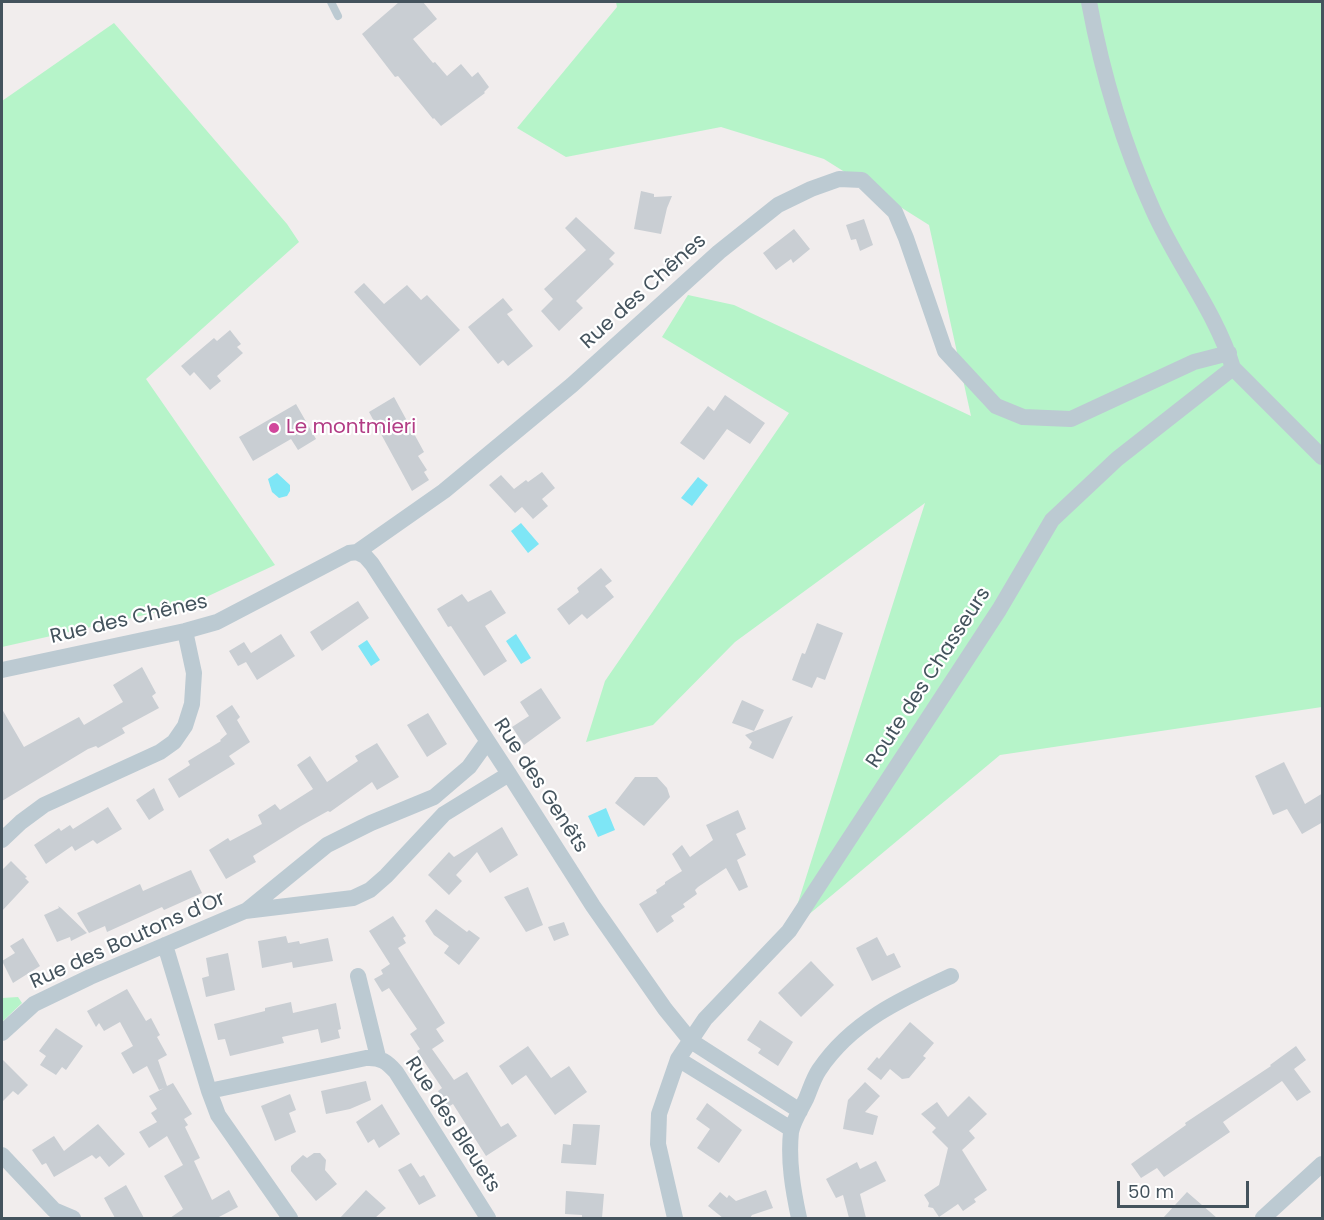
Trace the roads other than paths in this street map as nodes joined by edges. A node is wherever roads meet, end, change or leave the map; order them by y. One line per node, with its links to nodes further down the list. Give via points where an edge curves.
1 (331, 2): 3 (lane)
2 (1089, 2): 4 (street, via 1098,50 1123,133 1153,211)
3 (338, 16)
4 (1231, 361): 5 (street); 6 (street, Rue des Chênes, via 1194,362 1071,419 1023,417 996,406 945,351 895,212 862,180 839,179 777,205 572,385 453,483); 19 (street, Route des Chasseurs, via 1052,520 999,610 789,931 705,1019)
5 (1323, 457)
6 (357, 552): 7 (street, Rue des Chênes, via 217,622); 9 (street, Rue des Genêts, via 372,564)
7 (185, 631): 8 (street, Rue des Chênes); 13 (street, via 194,673 192,704 185,726 174,742 44,805)
8 (2, 670)
9 (487, 742): 10 (street, Rue des Genêts); 11 (street, Rue des Boutons d'Or, via 470,767)
10 (509, 774): 12 (street, Rue des Boutons d'Or); 19 (street, Rue des Genêts, via 592,906)
11 (435, 797): 12 (street); 14 (street, Rue des Boutons d'Or, via 327,845)
12 (444, 814): 14 (street, Rue des Boutons d'Or, via 370,890 352,898)
13 (2, 840)
14 (245, 911): 15 (street, Rue des Boutons d'Or)
15 (165, 945): 18 (street, Rue des Boutons d'Or, via 34,1004); 22 (street)
16 (358, 976): 20 (street, Rue des Bleuets)
17 (951, 976): 23 (street, via 864,1022 818,1071)
18 (2, 1033)
19 (691, 1041): 21 (street, Route des Chasseurs); 23 (street)
20 (378, 1057): 22 (street, Rue des Bleuets); 30 (street, Rue des Bleuets, via 396,1072)
21 (678, 1059): 24 (street); 31 (street, Route des Chasseurs, via 659,1114 658,1144)
22 (209, 1091): 29 (street, via 218,1115)
23 (800, 1111): 24 (street)
24 (791, 1129): 32 (street, via 792,1185)
25 (2, 1155): 27 (street)
26 (1323, 1164): 33 (street)
27 (46, 1214): 28 (street)
28 (73, 1218)
29 (290, 1218)
30 (488, 1218)
31 (675, 1218)
32 (799, 1218)
33 (1263, 1218)

